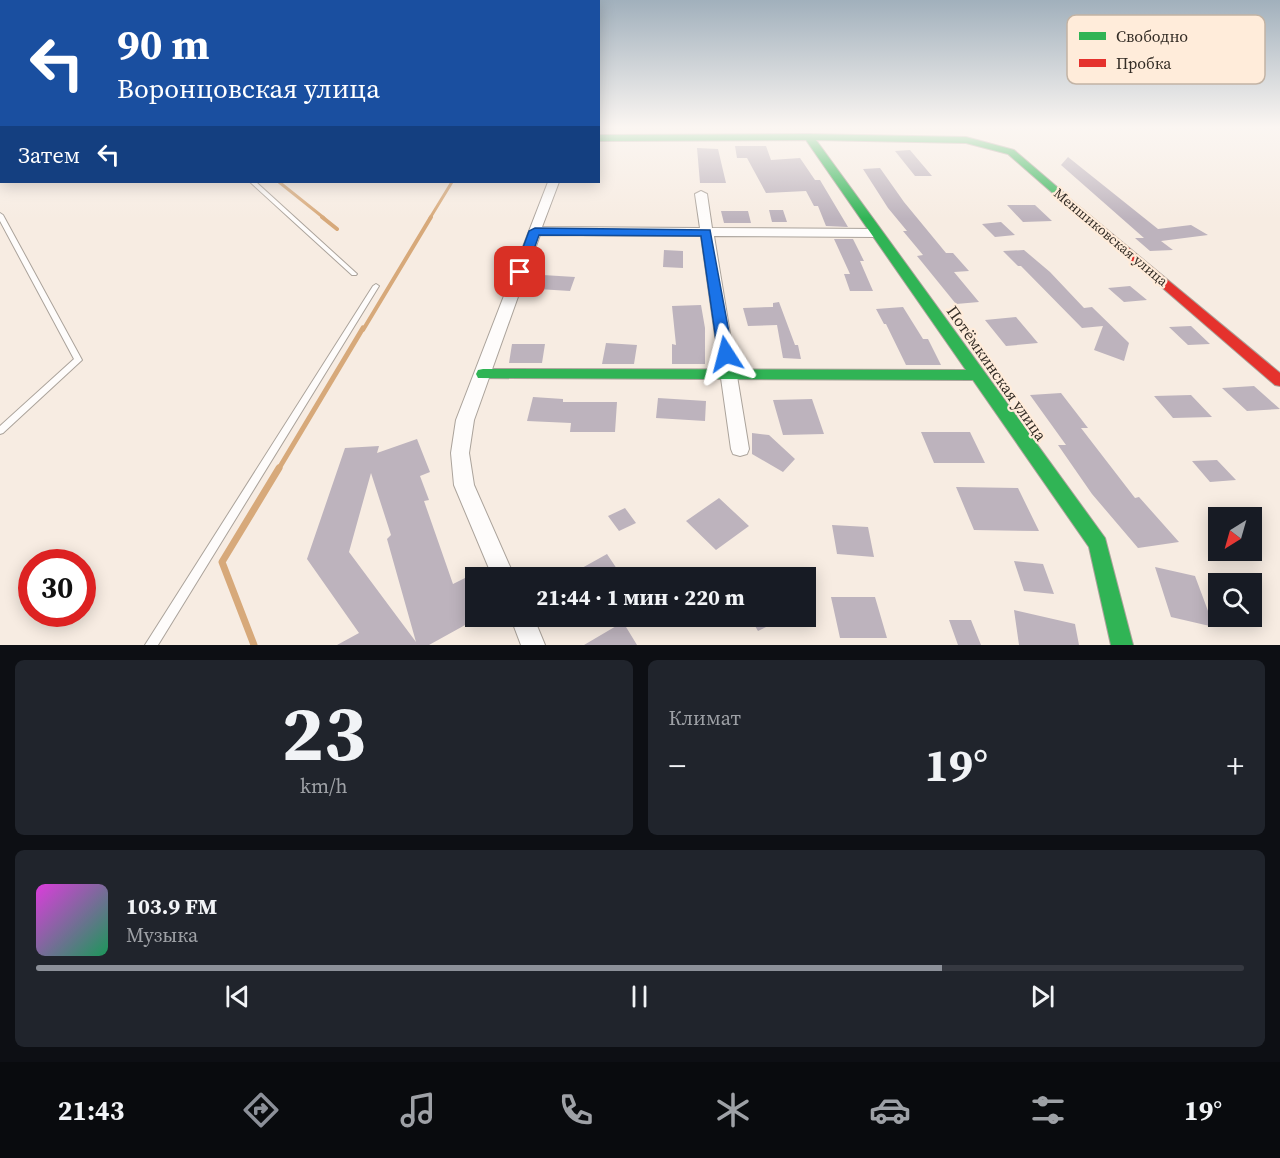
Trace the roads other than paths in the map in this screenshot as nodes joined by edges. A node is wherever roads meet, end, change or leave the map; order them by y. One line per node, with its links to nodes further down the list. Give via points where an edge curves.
1 (824, 158): 9 (street, Потёмкинская улица)
2 (1018, 158): 15 (street, Меншиковская улица)
3 (254, 183): 10 (lane)
4 (553, 183): 7 (street)
5 (701, 194): 8 (street)
6 (0, 215): 16 (lane, via 78,360)
7 (535, 231): 8 (street); 12 (street)
8 (706, 232): 9 (street); 13 (street)
9 (878, 233): 14 (street, Потёмкинская улица)
10 (354, 274)
11 (376, 286): 20 (lane)
12 (483, 374): 13 (street); 18 (street, via 465,420 460,453 464,485)
13 (729, 375): 14 (street); 17 (street)
14 (978, 375): 22 (street, Потёмкинская улица, via 1098,544)
15 (1280, 381)
16 (0, 431)
17 (740, 449)
18 (499, 567)
19 (526, 627): 21 (street)
20 (151, 645)
21 (533, 645)
22 (1122, 645)

